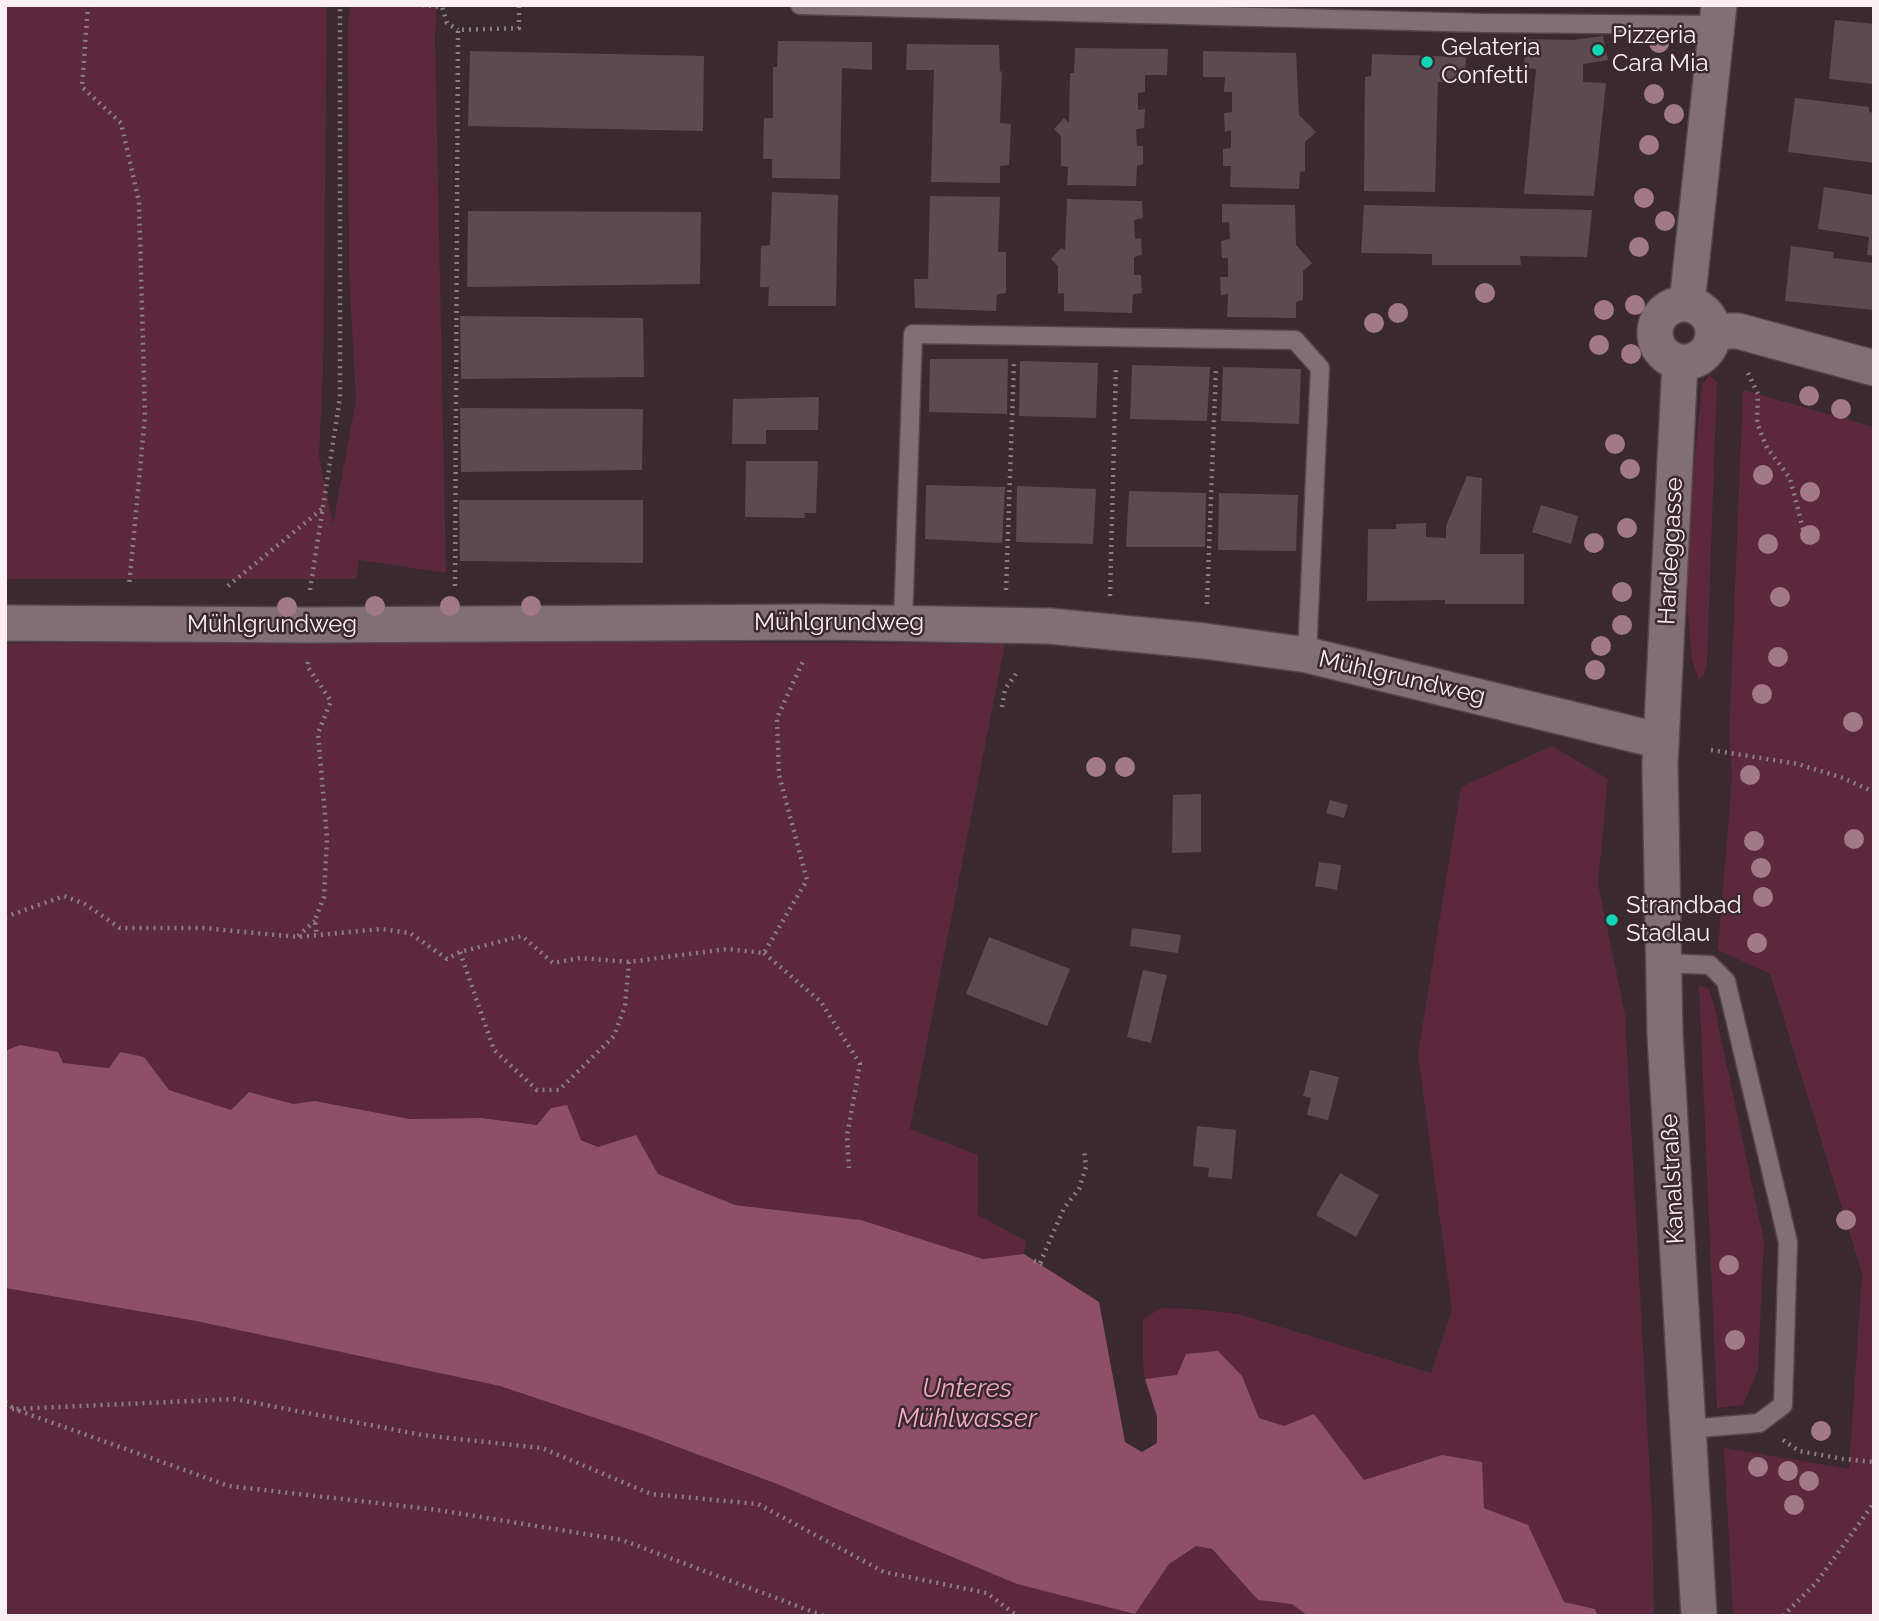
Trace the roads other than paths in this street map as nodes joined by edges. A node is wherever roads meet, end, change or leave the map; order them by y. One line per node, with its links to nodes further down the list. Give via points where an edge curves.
1 (800, 5): 2 (lane, via 1485,23)
2 (1719, 15): 3 (street)
3 (1687, 304): 4 (street, via 1705,313); 5 (street, via 1668,309 1654,335 1662,353)
4 (1713, 331): 5 (street, via 1700,357); 6 (street, via 1738,331)
5 (1680, 362): 10 (street, Hardeggasse)
6 (1874, 368)
7 (5, 623): 8 (street, Mühlgrundweg)
8 (903, 623): 9 (street, Mühlgrundweg, via 1049,626); 9 (lane, via 913,334 1295,340 1320,368)
9 (1307, 655): 10 (street, Mühlgrundweg)
10 (1661, 741): 11 (street, Kanalstraße)
11 (1664, 963): 12 (street, Kanalstraße); 12 (lane, via 1710,965 1726,981 1788,1242 1783,1405 1759,1423)
12 (1687, 1429): 13 (street, Kanalstraße)
13 (1699, 1616)

